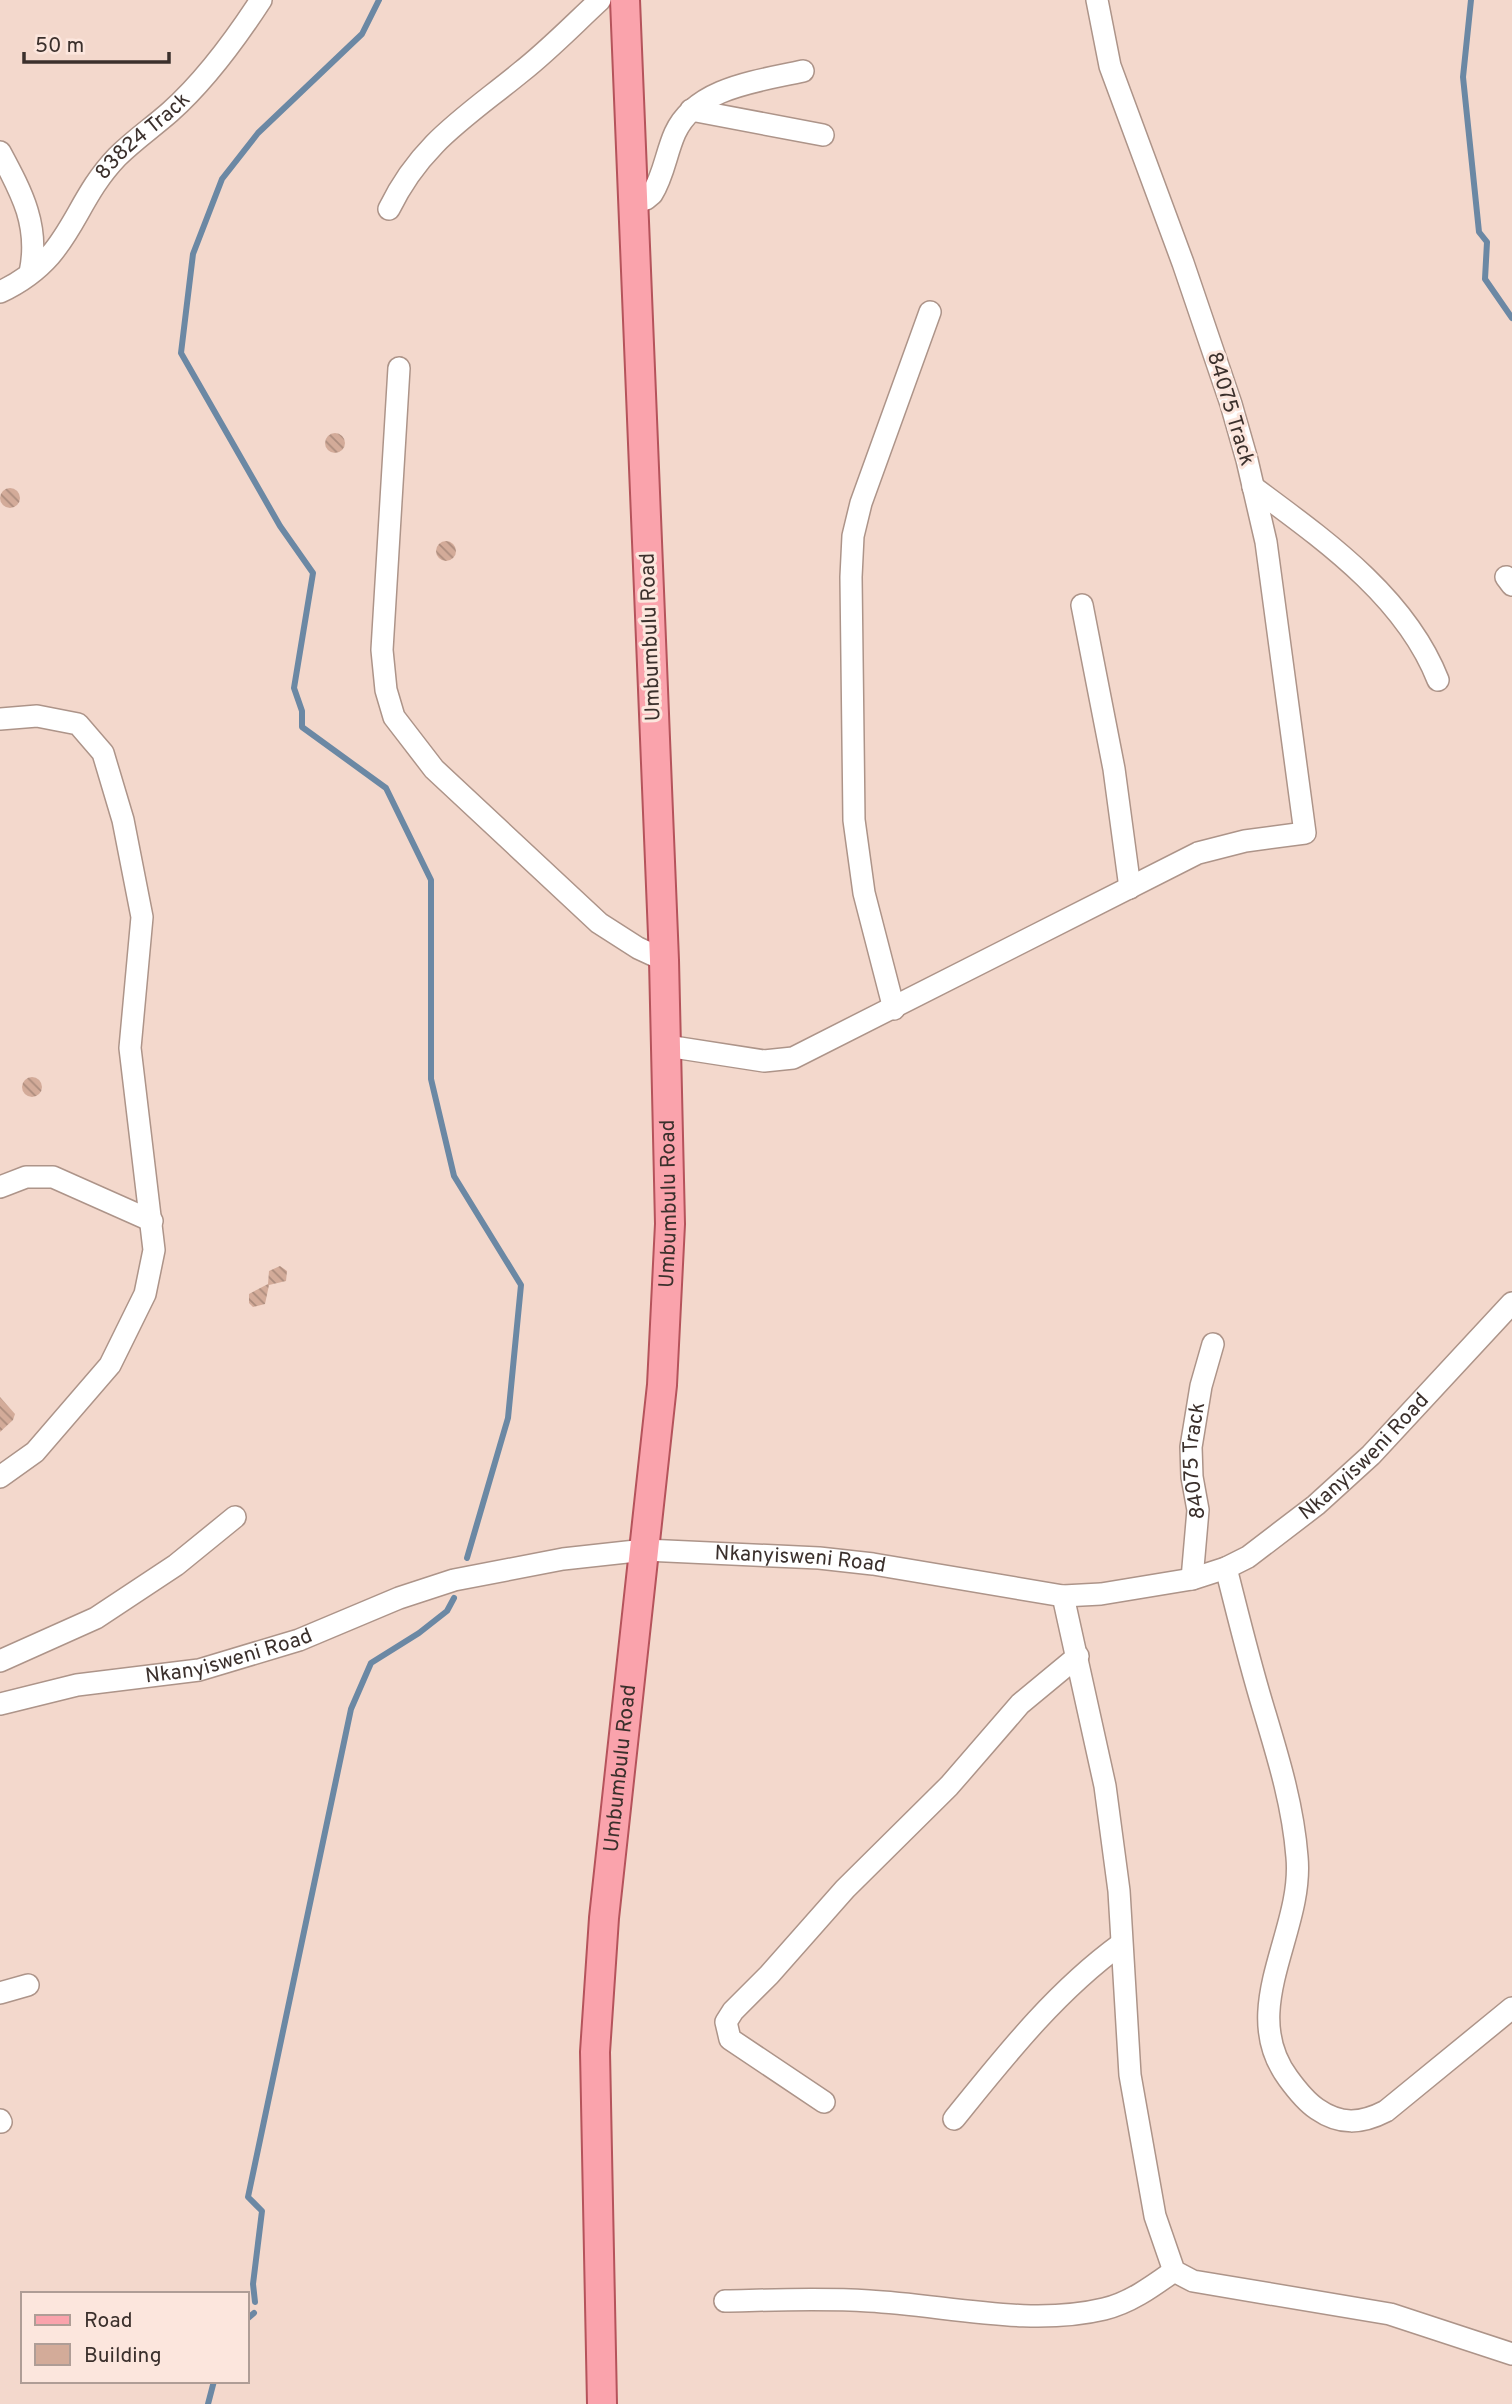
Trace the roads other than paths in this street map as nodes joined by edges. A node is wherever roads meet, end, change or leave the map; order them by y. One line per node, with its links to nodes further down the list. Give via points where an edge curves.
1 (261, 0): 11 (street, 83824 Track, via 211,70 116,159 69,233)
2 (600, 0): 10 (street, via 526,68 445,131 409,172)
3 (625, 0): 9 (main road, Umbumbulu Road)
4 (1097, 0): 15 (street, 84075 Track, via 1110,66 1231,404)
5 (803, 71): 6 (street, via 729,90)
6 (691, 110): 7 (street); 9 (street, via 676,131 652,194)
7 (823, 135)
8 (0, 152): 11 (street, via 34,233)
9 (633, 201): 20 (main road, Umbumbulu Road)
10 (389, 209)
11 (30, 274): 12 (street, 83824 Track)
12 (0, 292)
13 (930, 312): 21 (street, via 853,536 854,820 864,893)
14 (399, 368): 20 (street, via 382,650 394,717 434,769 599,923)
15 (1253, 486): 17 (street, via 1387,601 1420,644); 19 (street, 84075 Track, via 1266,542 1305,833 1209,850)
16 (1082, 605): 19 (street, via 1114,769)
17 (1438, 680)
18 (0, 719): 24 (street, via 37,716 78,724 103,753 123,820 142,917 130,1048)
19 (1130, 888): 21 (street)
20 (664, 960): 22 (main road, Umbumbulu Road)
21 (894, 1009): 22 (street, via 793,1058 764,1061)
22 (667, 1046): 29 (main road, Umbumbulu Road, via 670,1224 662,1385)
23 (0, 1187): 24 (street, via 26,1177 53,1177)
24 (152, 1221): 27 (street, via 154,1250 145,1294 110,1364 35,1452)
25 (1512, 1303): 30 (street, Nkanyisweni Road, via 1371,1455 1306,1513)
26 (1213, 1344): 31 (street, 84075 Track, via 1191,1447 1198,1510)
27 (0, 1477)
28 (235, 1517): 34 (street, via 147,1586 96,1618)
29 (645, 1550): 32 (street, Nkanyisweni Road, via 873,1564); 35 (street, Nkanyisweni Road, via 563,1559 454,1580 299,1640 199,1670 77,1685); 45 (main road, Umbumbulu Road, via 604,1918 595,2052)
30 (1226, 1568): 31 (street, Nkanyisweni Road); 39 (street, via 1285,1777 1298,1860 1289,1927 1268,2005 1271,2046 1282,2070 1310,2104 1326,2115 1355,2122 1371,2119)
31 (1192, 1579): 32 (street, Nkanyisweni Road)
32 (1063, 1597): 33 (street)
33 (1078, 1656): 36 (street, via 1105,1786); 40 (street, via 1020,1704 949,1786 845,1889 726,2022 730,2039)
34 (0, 1661)
35 (0, 1704)
36 (1121, 1944): 41 (street, via 1096,1962 1016,2042); 42 (street, via 1130,2075 1156,2216)
37 (28, 1985): 38 (street)
38 (0, 1993)
39 (1512, 2008)
40 (824, 2102)
41 (954, 2119)
42 (1174, 2271): 43 (street, via 1106,2308 1069,2315 831,2299); 44 (street, via 1193,2281 1390,2314)
43 (725, 2301)
44 (1512, 2354)
45 (602, 2404)

